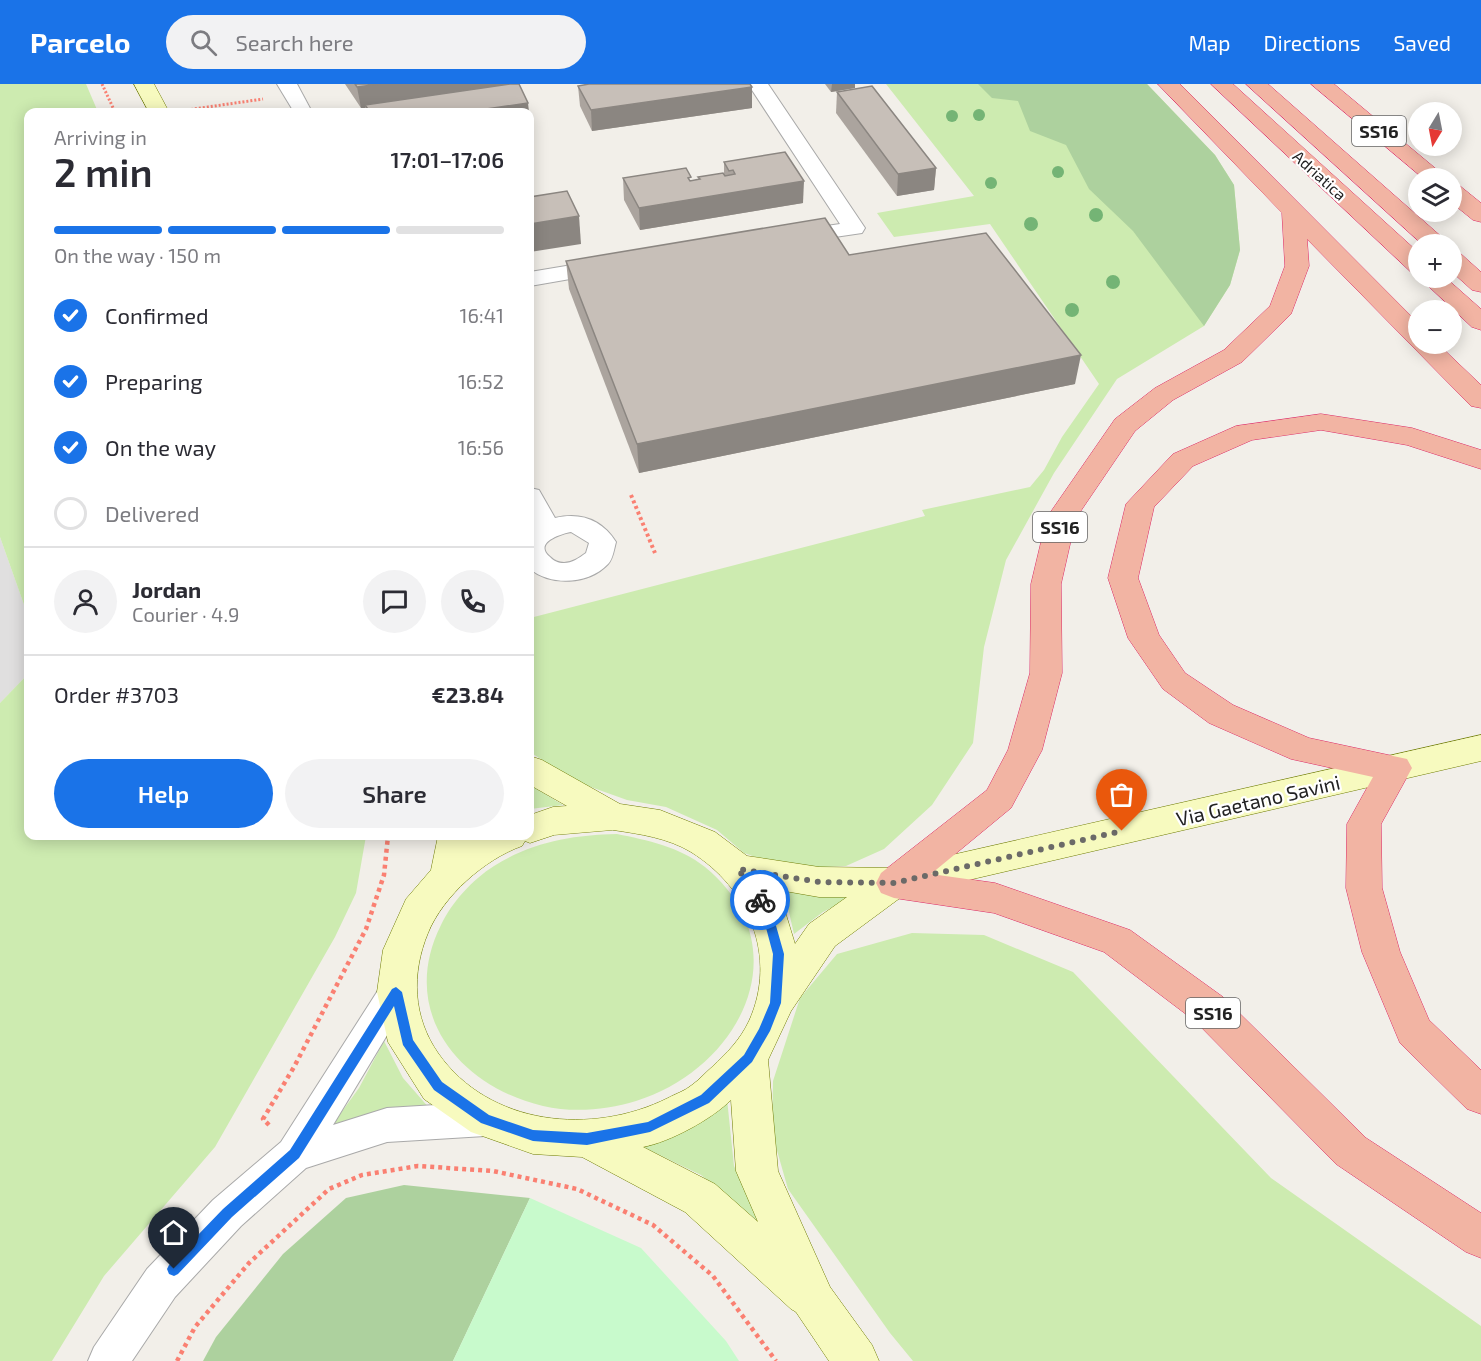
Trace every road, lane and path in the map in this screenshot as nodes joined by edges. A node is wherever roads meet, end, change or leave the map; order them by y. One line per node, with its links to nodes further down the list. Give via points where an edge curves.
1 (102, 84): 9 (path)
2 (144, 84): 10 (main road)
3 (758, 84): 18 (street, via 854,228)
4 (1168, 84): 16 (highway)
5 (1221, 84): 19 (highway, Adriatica)
6 (1256, 84): 17 (highway, Adriatica / SS16)
7 (1320, 84): 13 (highway, SS16)
8 (290, 89): 11 (path); 12 (street)
9 (113, 108)
10 (157, 108)
11 (200, 108)
12 (301, 108)
13 (1424, 168)
14 (1462, 199): 15 (highway)
15 (1478, 211)
16 (1293, 213): 26 (highway); 44 (highway, SS16, via 1297,266 1282,309 1233,356 1164,394 1125,425 1062,517 1046,584 1046,673 1025,750 999,799)
17 (1425, 234)
18 (773, 241)
19 (1408, 256)
20 (625, 264): 22 (street)
21 (1462, 268): 23 (highway)
22 (534, 278)
23 (1481, 285)
24 (1443, 288): 25 (highway)
25 (1481, 322)
26 (1408, 328)
27 (1434, 354): 28 (highway)
28 (1481, 400)
29 (1481, 460): 35 (highway, via 1412,437 1321,422 1246,432 1183,460 1140,504 1123,578 1144,638 1174,681 1221,714 1302,750)
30 (631, 495): 33 (path)
31 (534, 503): 32 (street)
32 (548, 528)
33 (655, 553)
34 (1481, 748): 35 (main road, Via Gaetano Savini)
35 (1395, 768): 44 (main road, Via Gaetano Savini); 48 (highway, via 1364,824 1364,888 1381,952 1414,1031)
36 (534, 771): 37 (main road)
37 (613, 816): 38 (main road, via 553,820); 42 (main road, via 660,824 703,842)
38 (534, 827)
39 (388, 840): 51 (path, via 384,875 366,929 263,1119)
40 (454, 840): 43 (main road)
41 (499, 840): 43 (main road)
42 (738, 869): 44 (main road, Via Gaetano Savini, via 819,882); 46 (main road, via 766,908 779,954)
43 (448, 875): 45 (main road, via 419,910 402,950)
44 (894, 883): 46 (main road, Via Gaetano Savini, via 822,935); 53 (highway, SS16, via 994,898 1117,941 1209,1009 1351,1151)
45 (396, 992): 49 (main road, via 408,1042 438,1086); 51 (street)
46 (775, 1003): 47 (main road)
47 (748, 1058): 50 (main road, via 705,1099 650,1127); 54 (main road, via 757,1171)
48 (1481, 1096)
49 (485, 1119): 50 (main road, via 533,1135); 51 (street, via 387,1125)
50 (587, 1139): 54 (main road, via 700,1198)
51 (294, 1154): 52 (path); 55 (street, via 227,1213 160,1284)
52 (329, 1189): 56 (path, via 249,1263 195,1327); 57 (path, via 362,1175 418,1166 493,1171 577,1189 653,1225 713,1276)
53 (1481, 1237)
54 (814, 1302): 58 (main road)
55 (108, 1361)
56 (177, 1361)
57 (776, 1361)
58 (856, 1361)

